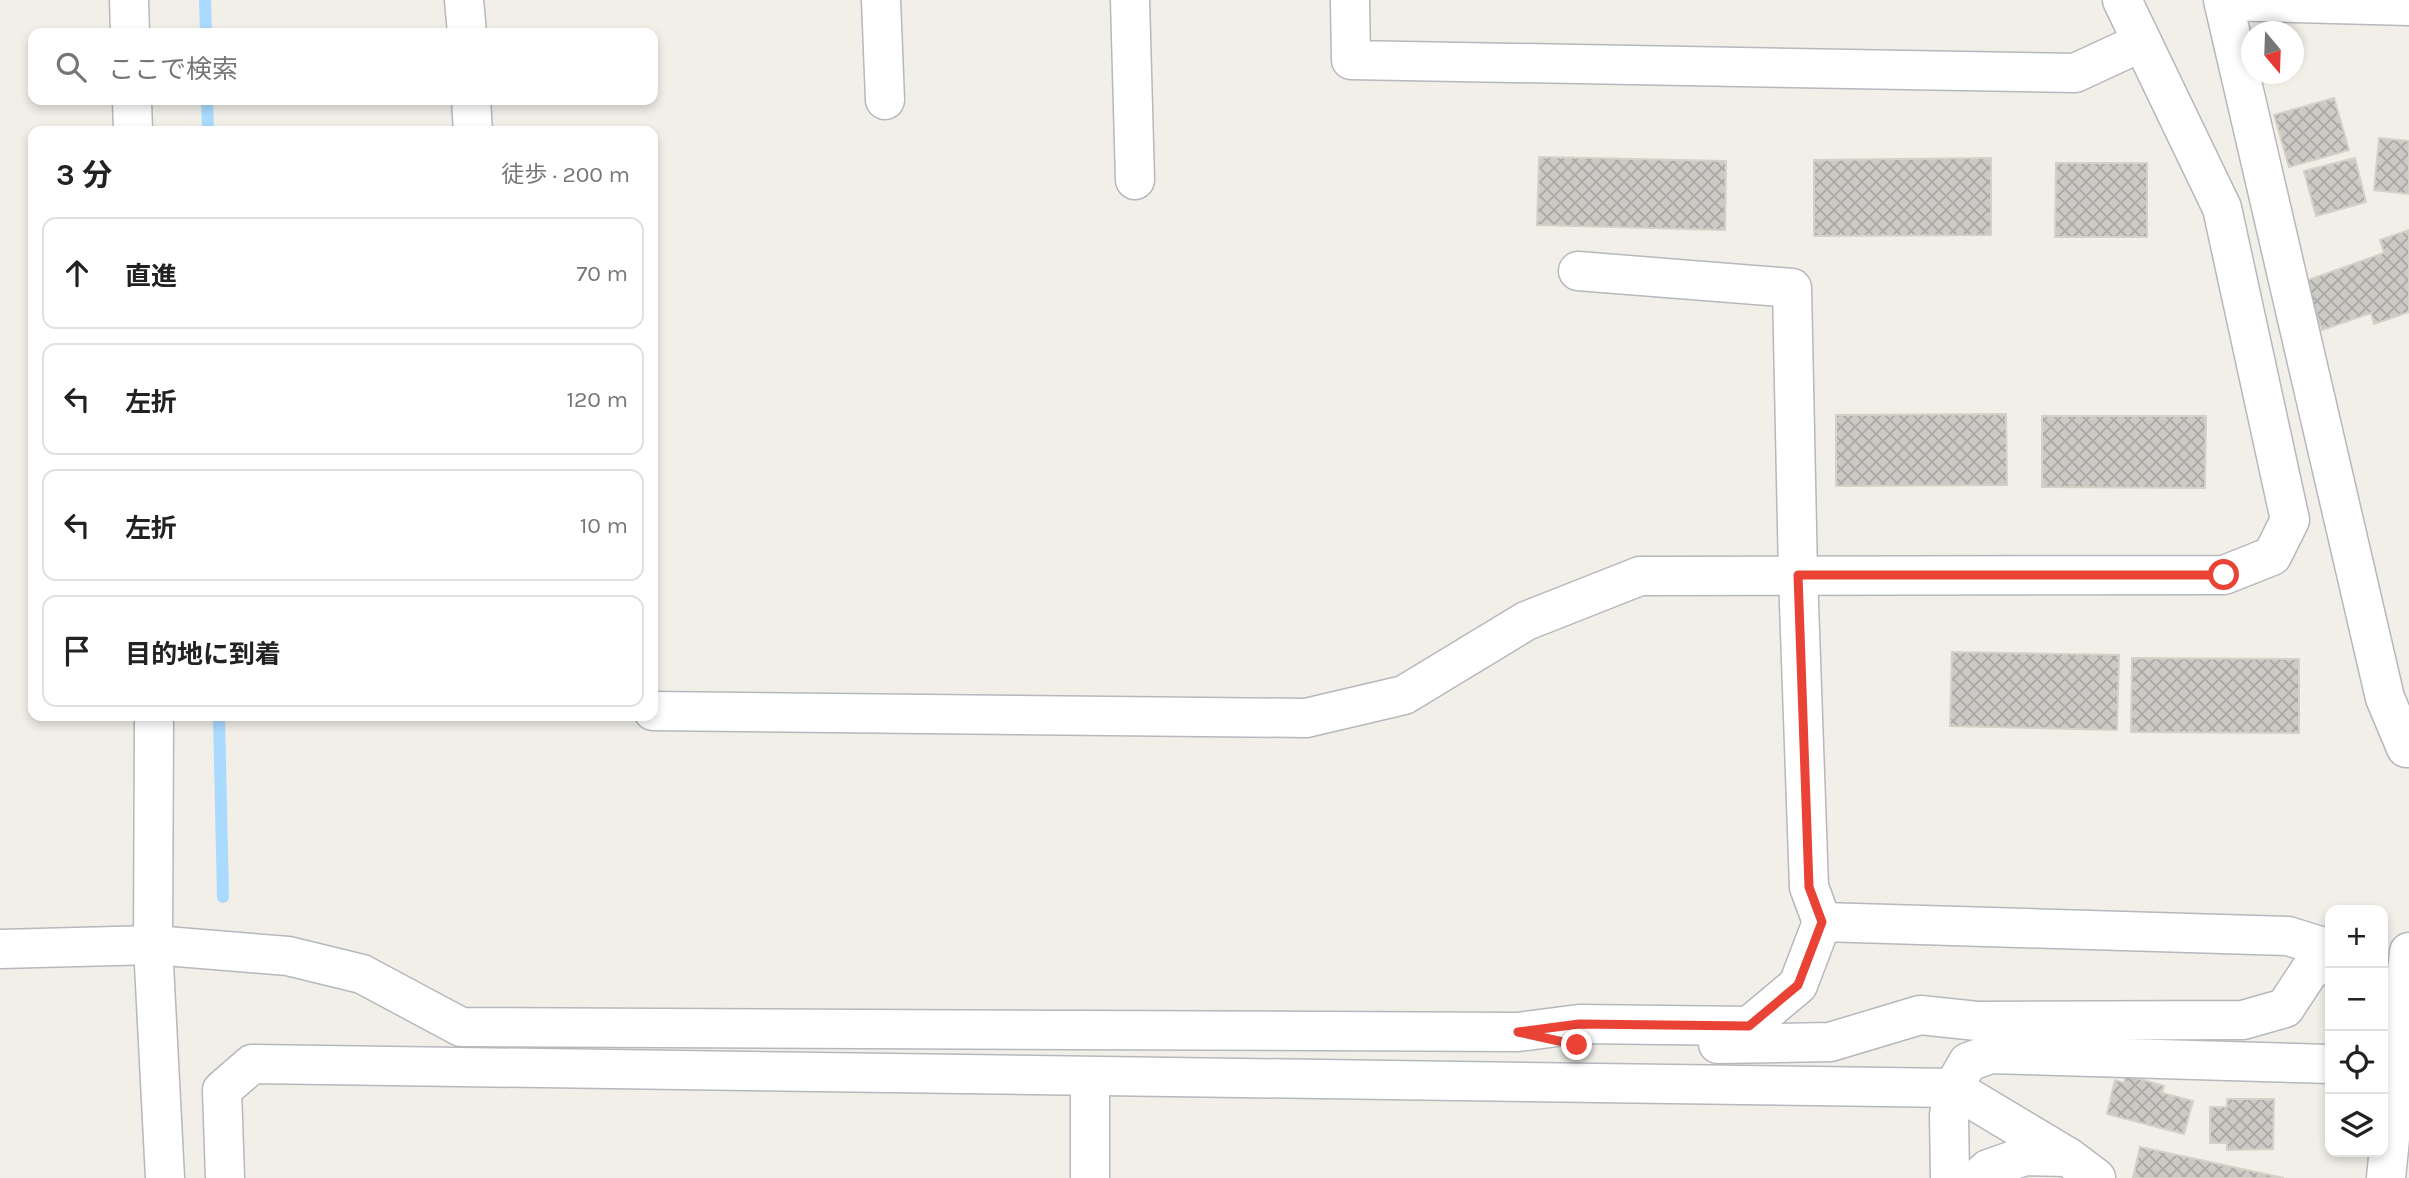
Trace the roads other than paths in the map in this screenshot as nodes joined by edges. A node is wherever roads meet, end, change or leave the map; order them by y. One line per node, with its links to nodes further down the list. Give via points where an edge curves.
1 (128, 0): 9 (street)
2 (464, 0): 10 (street)
3 (881, 0): 12 (street)
4 (1130, 0): 17 (street)
5 (1350, 0): 11 (street, via 1351,60 2075,73)
6 (2122, 0): 11 (street)
7 (2224, 1): 8 (street); 22 (street, via 2385,698)
8 (2387, 4)
9 (130, 28)
10 (467, 28)
11 (2141, 42): 19 (street, via 2222,208 2290,520 2272,556 2224,575)
12 (885, 100)
13 (132, 105): 15 (street)
14 (471, 105): 16 (street)
15 (133, 126)
16 (473, 126)
17 (1135, 180)
18 (1578, 271): 19 (street, via 1792,288)
19 (1798, 575): 20 (street, via 1640,576 1526,621 1404,695 1306,718); 23 (street, via 1809,887)
20 (658, 711)
21 (154, 721): 24 (street)
22 (2409, 748)
23 (1822, 922): 25 (street, via 2288,936); 30 (street, via 1798,985 1749,1026 1579,1024)
24 (153, 945): 26 (street); 30 (street, via 288,956 362,974 461,1027); 36 (street)
25 (2325, 947)
26 (0, 949)
27 (2409, 953): 28 (street); 32 (street)
28 (2388, 954)
29 (2325, 963): 30 (street, via 2310,970 2285,1008 2243,1020 1976,1021 1920,1015 1830,1042 1746,1044 1577,1045)
30 (1518, 1032)
31 (2325, 1064): 34 (street, via 1991,1054 1968,1062)
32 (2396, 1065): 41 (street)
33 (1090, 1077): 34 (street); 37 (street, via 252,1064 222,1090); 38 (street)
34 (1953, 1088): 35 (street); 39 (street)
35 (2082, 1167): 40 (street, via 2025,1156 1988,1169)
36 (165, 1178)
37 (225, 1178)
38 (1090, 1178)
39 (1950, 1178)
40 (1978, 1178)
41 (2386, 1178)

